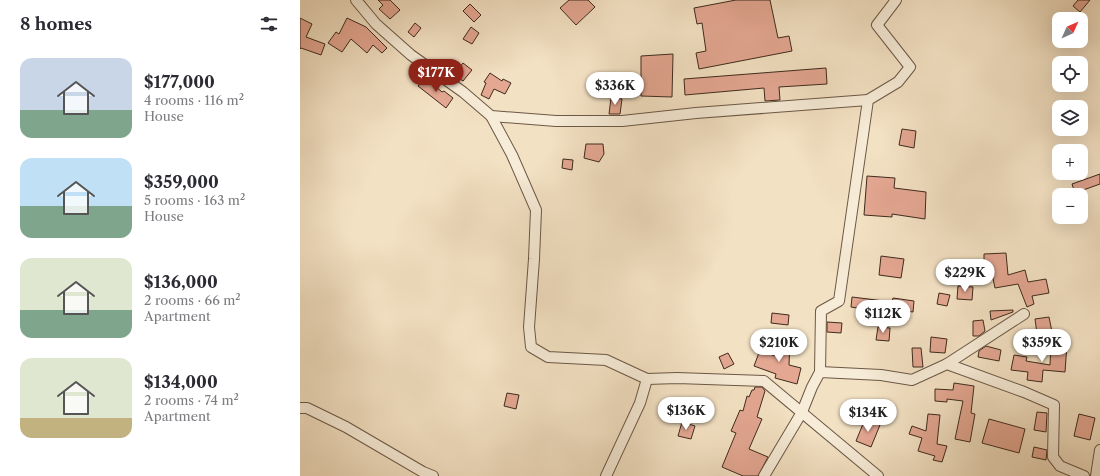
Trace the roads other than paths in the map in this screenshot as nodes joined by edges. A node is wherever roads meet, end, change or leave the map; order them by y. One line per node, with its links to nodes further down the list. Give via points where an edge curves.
1 (356, 0): 4 (street, via 376,24 411,55 463,92)
2 (896, 0): 3 (street, via 877,25 910,66 898,82)
3 (868, 100): 4 (street, via 622,121 556,121); 7 (street, via 839,301 821,311)
4 (491, 116): 8 (street, via 512,155 536,210 529,327 531,347 548,357 606,360)
5 (1024, 314): 6 (street)
6 (947, 364): 7 (street, via 912,380 881,375); 16 (street, via 1054,405 1053,457 1060,466)
7 (820, 372): 10 (street)
8 (647, 380): 10 (street, via 677,378 764,381); 13 (street, via 640,404)
9 (300, 408): 12 (street, via 307,408 346,427)
10 (802, 412): 14 (street); 15 (street)
11 (1100, 450): 17 (street)
12 (433, 476)
13 (606, 476)
14 (764, 476)
15 (878, 476)
16 (1084, 476)
17 (1096, 476)

